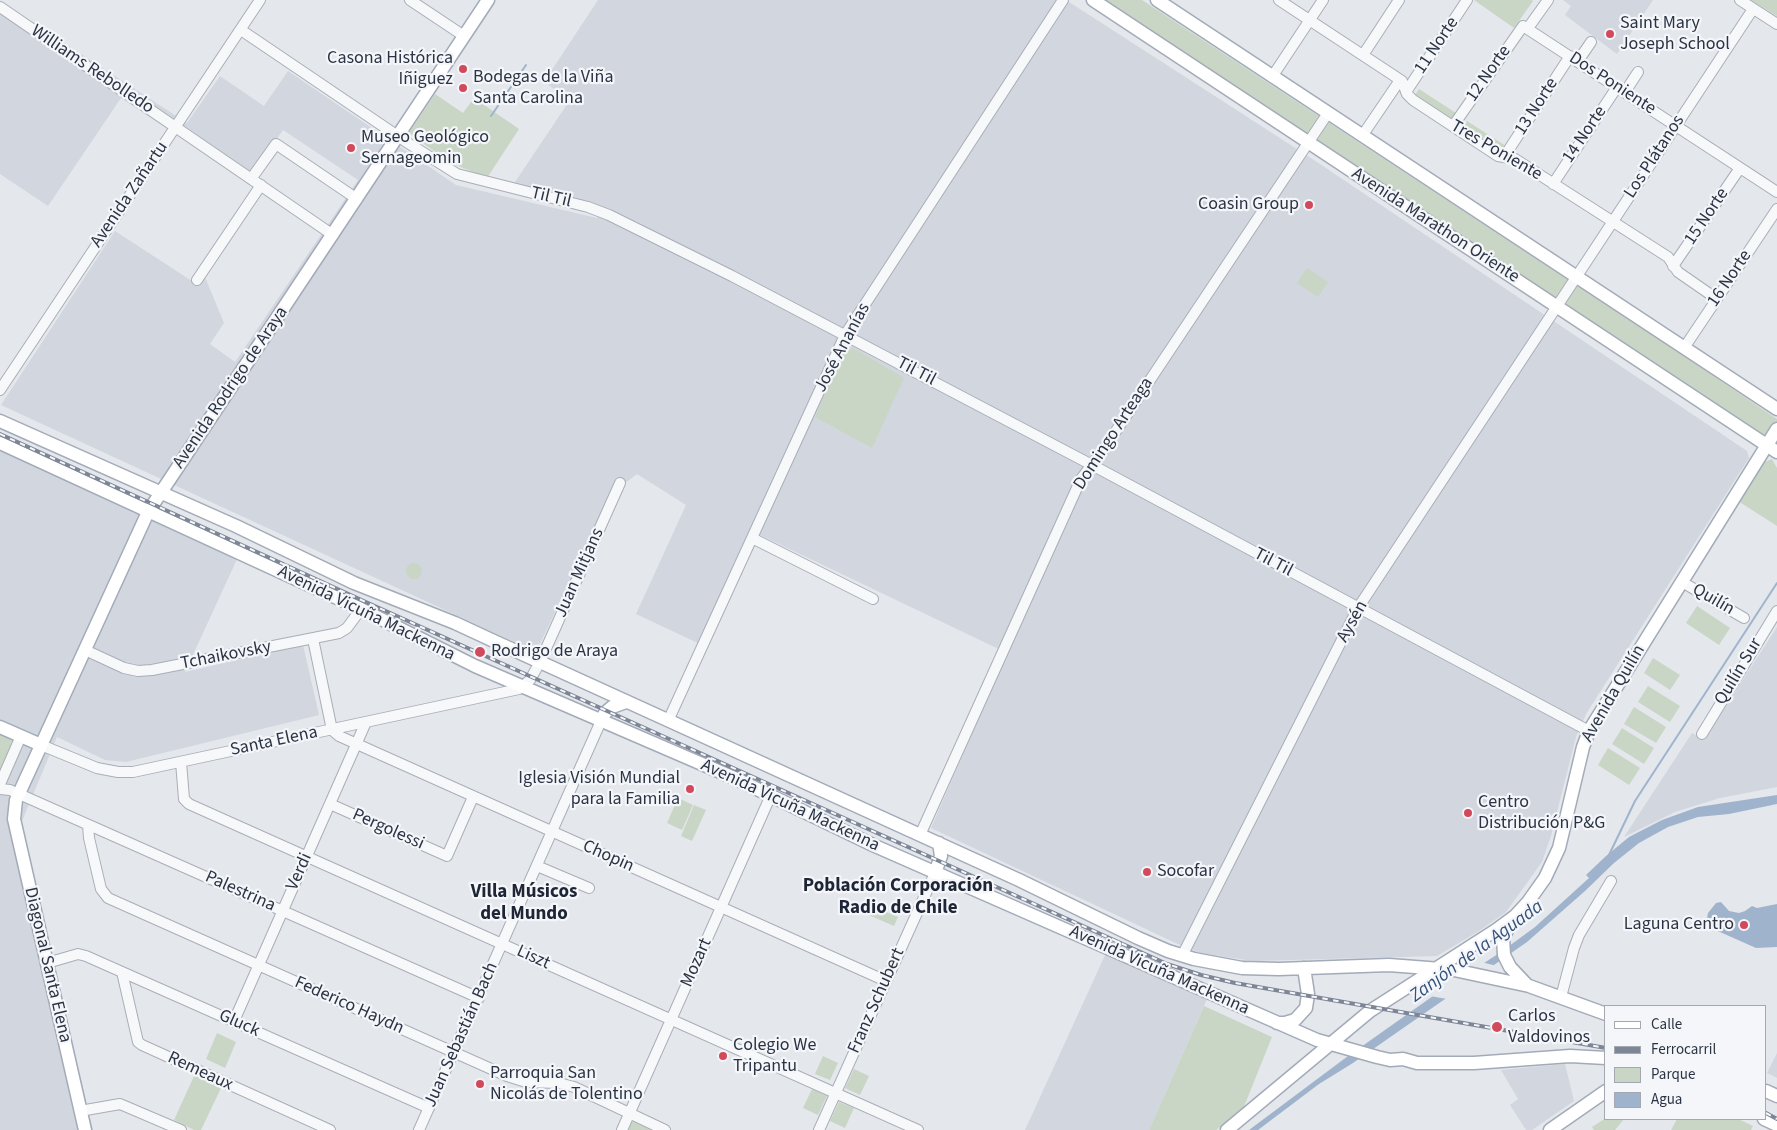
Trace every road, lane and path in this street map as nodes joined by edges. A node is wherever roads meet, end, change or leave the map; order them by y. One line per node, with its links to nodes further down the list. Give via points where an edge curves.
1 (260, 0): 18 (street, Avenida Zañartu)
2 (410, 0): 19 (street)
3 (488, 0): 19 (main road, Avenida Rodrigo de Araya)
4 (1063, 0): 50 (street, José Ananías)
5 (1092, 0): 34 (main road, Avenida Marathon Oriente)
6 (1157, 0): 24 (main road, Avenida Marathon Oriente)
7 (1279, 0): 15 (street, Tres Poniente)
8 (1323, 0): 15 (street)
9 (1399, 0): 21 (street)
10 (1467, 0): 27 (street, 11 Norte)
11 (1740, 0): 14 (street)
12 (1544, 1): 17 (street)
13 (0, 7): 31 (street, Williams Rebolledo)
14 (1753, 9): 16 (street); 30 (street, Los Plátanos)
15 (1310, 20): 21 (street, Tres Poniente); 24 (street)
16 (1777, 24)
17 (1528, 28): 22 (street, Dos Poniente); 29 (street, 12 Norte, via 1523,26)
18 (241, 30): 31 (street, Avenida Zañartu); 32 (street, Til Til)
19 (464, 36): 32 (main road, Avenida Rodrigo de Araya)
20 (1591, 42): 22 (street, 13 Norte)
21 (1363, 55): 25 (street, Tres Poniente)
22 (1574, 59): 26 (street, Dos Poniente); 35 (street, 13 Norte)
23 (1638, 72): 26 (street, 14 Norte)
24 (1272, 77): 28 (main road, Avenida Marathon Oriente)
25 (1400, 80): 27 (street, Tres Poniente); 33 (street, 11 Norte)
26 (1621, 90): 30 (street, Dos Poniente); 38 (street, 14 Norte)
27 (1406, 92): 29 (street, Tres Poniente)
28 (1328, 113): 33 (main road, Avenida Marathon Oriente); 34 (street, Domingo Arteaga)
29 (1453, 126): 35 (street, Tres Poniente)
30 (1676, 126): 36 (street, Dos Poniente); 43 (street, Los Plátanos)
31 (176, 127): 37 (street, Williams Rebolledo); 52 (street, Avenida Zañartu)
32 (398, 136): 41 (main road, Avenida Rodrigo de Araya); 50 (street, Til Til, via 457,174 609,215)
33 (1362, 136): 46 (main road, Avenida Marathon Oriente)
34 (1308, 142): 49 (main road, Avenida Marathon Oriente); 58 (street, Domingo Arteaga)
35 (1504, 157): 38 (street, Tres Poniente, via 1515,159)
36 (1740, 168): 40 (street, Dos Poniente); 45 (street, 15 Norte)
37 (251, 179): 39 (street, Williams Rebolledo); 41 (street, via 276,144)
38 (1553, 184): 43 (street, Tres Poniente)
39 (261, 185): 44 (street, Williams Rebolledo); 47 (street)
40 (1777, 192)
41 (357, 199): 44 (main road, Avenida Rodrigo de Araya)
42 (1777, 209): 48 (street, 16 Norte)
43 (1612, 221): 45 (street, Tres Poniente, via 1668,257); 46 (street, Los Plátanos)
44 (333, 235): 60 (main road, Avenida Rodrigo de Araya)
45 (1673, 266): 48 (street, Tres Poniente)
46 (1576, 277): 49 (street, Los Plátanos); 51 (main road, Avenida Marathon Oriente)
47 (197, 280)
48 (1717, 299): 51 (street, 16 Norte)
49 (1558, 307): 57 (main road, Avenida Marathon Oriente); 65 (street, Aysén)
50 (845, 335): 58 (street, Til Til); 62 (street, José Ananías)
51 (1684, 348): 53 (main road, Avenida Marathon Oriente)
52 (0, 390)
53 (1777, 409)
54 (0, 421): 60 (main road, Avenida Vicuña Mackenna)
55 (1777, 429): 57 (main road, Avenida Quilín)
56 (0, 443): 61 (main road, Avenida Vicuña Mackenna)
57 (1772, 449): 63 (main road, Avenida Quilín)
58 (1092, 465): 65 (street, Til Til); 93 (street, Domingo Arteaga, via 1082,479)
59 (620, 483): 71 (street, Juan Mitjans)
60 (162, 492): 61 (main road, Avenida Rodrigo de Araya); 71 (main road, Avenida Vicuña Mackenna, via 354,583 455,623)
61 (148, 512): 66 (main road, Avenida Vicuña Mackenna); 70 (main road, Avenida Rodrigo de Araya)
62 (752, 538): 64 (street); 75 (street, José Ananías)
63 (1682, 582): 68 (street, Quilín); 79 (main road, Avenida Quilín)
64 (873, 599)
65 (1358, 608): 79 (street, Til Til); 104 (street, Aysén)
66 (361, 609): 69 (street, Tchaikovsky, via 340,633); 72 (main road, Avenida Vicuña Mackenna)
67 (1777, 611): 80 (street, Quilín Sur)
68 (1744, 618)
69 (313, 639): 70 (street, Tchaikovsky, via 138,671); 78 (street)
70 (85, 650): 82 (main road, Avenida Rodrigo de Araya)
71 (540, 662): 72 (street); 73 (main road, Avenida Vicuña Mackenna)
72 (522, 687): 74 (main road, Avenida Vicuña Mackenna); 76 (street, Santa Elena)
73 (626, 702): 74 (main road, via 612,707); 75 (main road, Avenida Vicuña Mackenna)
74 (601, 721): 87 (main road, Avenida Vicuña Mackenna); 92 (street, Juan Sebastián Bach)
75 (668, 721): 93 (main road, Avenida Vicuña Mackenna)
76 (366, 722): 78 (street, Santa Elena); 83 (street, Verdi)
77 (0, 727): 81 (main road, Santa Elena)
78 (332, 730): 83 (street, Chopin); 84 (street, Santa Elena)
79 (1588, 731): 102 (main road, Avenida Quilín, via 1559,848 1539,886)
80 (1702, 734)
81 (21, 736): 82 (main road, Santa Elena); 85 (street)
82 (42, 745): 84 (street, Santa Elena, via 110,772 134,772); 89 (main road, Avenida Rodrigo de Araya)
83 (356, 745): 88 (street, Chopin); 90 (street, Verdi)
84 (181, 762): 95 (street, Liszt, via 187,803)
85 (0, 784)
86 (0, 789): 89 (street, Palestrina)
87 (771, 795): 97 (main road, Avenida Vicuña Mackenna); 100 (street, Mozart)
88 (472, 796): 90 (street, Pergolessi, via 447,856); 92 (street, Chopin)
89 (17, 797): 91 (street, Palestrina); 105 (main road, Diagonal Santa Elena, via 14,819)
90 (330, 804): 95 (street, Verdi)
91 (88, 825): 101 (street, Palestrina); 106 (street, Federico Haydn, via 88,838 101,889 108,898)
92 (552, 832): 96 (street, Juan Sebastián Bach); 100 (street, Chopin)
93 (920, 835): 94 (main road, Avenida Vicuña Mackenna)
94 (939, 843): 97 (main road, via 940,856); 104 (main road, Avenida Vicuña Mackenna)
95 (307, 857): 101 (street, Verdi); 103 (street, Liszt)
96 (537, 866): 99 (street); 103 (street, Juan Sebastián Bach)
97 (935, 873): 110 (street, Franz Schubert); 117 (main road, Avenida Vicuña Mackenna)
98 (1611, 881): 112 (street, via 1579,935)
99 (589, 888)
100 (721, 908): 110 (street, Chopin); 115 (street, Mozart)
101 (283, 911): 106 (street, Verdi); 113 (street, Palestrina)
102 (1515, 916): 108 (main road, Avenida Quilín); 111 (main road, via 1503,938 1503,949 1507,964)
103 (502, 944): 113 (street, Juan Sebastián Bach); 115 (street, Liszt)
104 (1182, 956): 107 (main road, Avenida Vicuña Mackenna, via 1242,968)
105 (47, 962): 109 (street, Gluck, via 81,954); 124 (main road, Diagonal Santa Elena)
106 (259, 966): 116 (street, Verdi); 119 (street, Federico Haydn)
107 (1304, 968): 108 (main road, Avenida Vicuña Mackenna, via 1389,964); 117 (main road, via 1308,994 1306,1008 1295,1020)
108 (1437, 968): 111 (main road, Avenida Vicuña Mackenna); 118 (main road, Avenida Quilín, via 1387,999)
109 (122, 972): 116 (street, Gluck); 129 (street, Remeaux, via 138,1042)
110 (886, 981): 121 (street, Franz Schubert)
111 (1529, 986): 112 (main road, Avenida Vicuña Mackenna)
112 (1561, 997): 114 (main road, Avenida Vicuña Mackenna)
113 (479, 998): 119 (street, Juan Sebastián Bach)
114 (1603, 1013)
115 (671, 1020): 121 (street, Liszt); 125 (street, Mozart)
116 (234, 1021): 123 (street, Gluck)
117 (1276, 1023): 118 (main road, Avenida Vicuña Mackenna)
118 (1329, 1044): 120 (main road, Avenida Vicuña Mackenna, via 1390,1060 1411,1062 1497,1062 1570,1056); 134 (main road, Avenida Quilín)
119 (454, 1053): 123 (street, Juan Sebastián Bach); 125 (street, Federico Haydn, via 520,1081 574,1087)
120 (1604, 1058)
121 (835, 1093): 132 (street, Franz Schubert); 133 (street, Liszt)
122 (1604, 1093): 135 (main road)
123 (429, 1108): 130 (street, Juan Sebastián Bach)
124 (80, 1111): 127 (main road, Diagonal Santa Elena); 128 (street, via 120,1104)
125 (630, 1114): 126 (street, Federico Haydn); 131 (street, Mozart)
126 (660, 1129)
127 (85, 1130)
128 (181, 1130)
129 (330, 1130)
130 (419, 1130)
131 (622, 1130)
132 (818, 1130)
133 (918, 1130)
134 (1227, 1130)
135 (1550, 1130)

